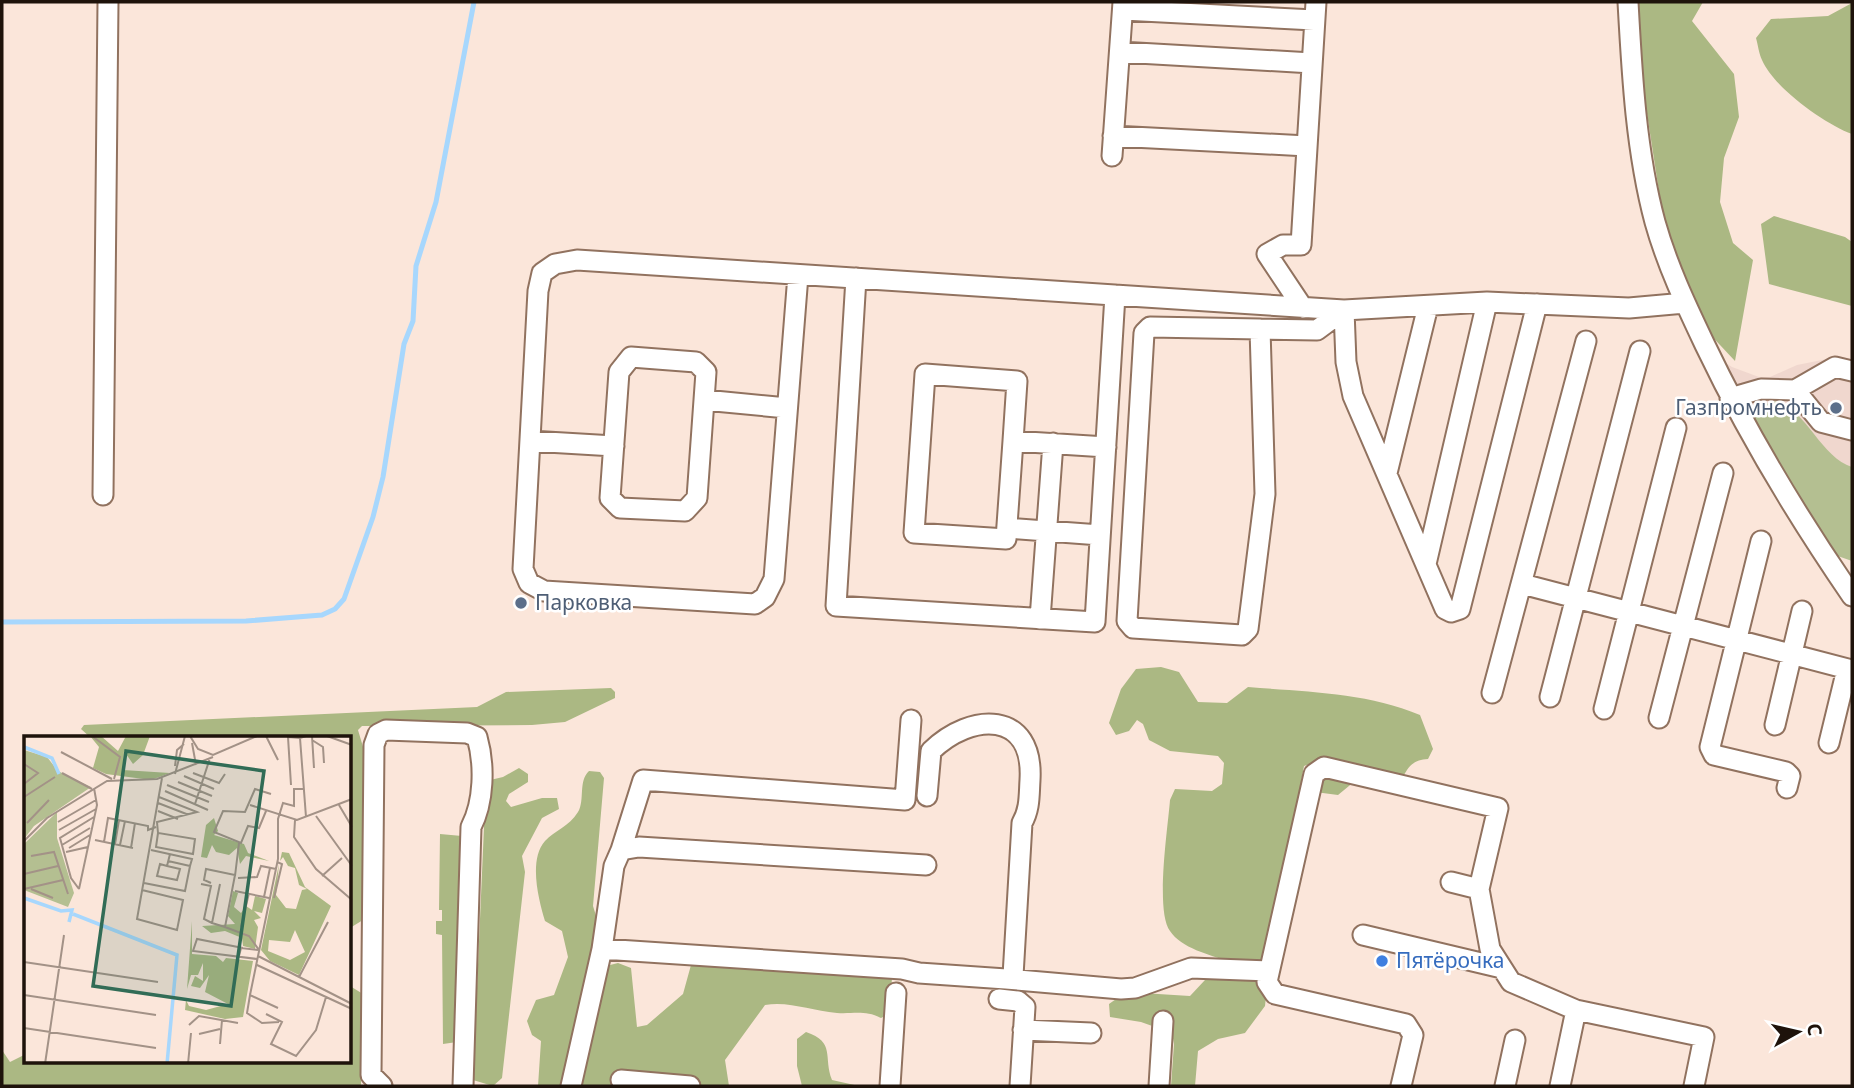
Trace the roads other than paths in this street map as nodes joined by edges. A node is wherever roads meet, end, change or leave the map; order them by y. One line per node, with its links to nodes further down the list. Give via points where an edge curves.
1 (108, 2): 34 (street)
2 (1628, 2): 12 (street, via 1645,179)
3 (1123, 6): 4 (street); 5 (street)
4 (1315, 11): 6 (street)
5 (1119, 52): 6 (street); 7 (street, via 1113,146)
6 (1312, 63): 7 (street)
7 (1307, 146): 15 (street, via 1301,245 1283,245 1267,254)
8 (797, 275): 9 (street); 24 (street); 27 (street, via 577,260 555,264 542,273 538,291)
9 (856, 278): 10 (street); 47 (street, via 836,606)
10 (1115, 295): 15 (street); 31 (street)
11 (1487, 302): 13 (street); 14 (street); 40 (street)
12 (1685, 303): 13 (street, via 1629,308); 22 (street)
13 (1537, 304): 40 (street, via 1460,609 1451,612 1445,608)
14 (1428, 306): 16 (street); 32 (street)
15 (1303, 308): 16 (street)
16 (1344, 310): 17 (street, via 1317,330); 32 (street, via 1353,396)
17 (1260, 329): 17 (street, via 1265,494 1248,629 1242,635 1133,628 1127,621 1144,333 1150,327)
18 (1586, 341): 42 (street)
19 (1640, 351): 44 (street)
20 (1852, 371): 21 (street, via 1835,367)
21 (1794, 390): 22 (street, via 1760,389); 26 (street, via 1821,422)
22 (1730, 398): 39 (street)
23 (704, 400): 24 (street); 30 (street, via 706,372 696,362 631,357 620,372); 30 (street, via 697,498 685,511 620,508 610,498)
24 (787, 408): 27 (street, via 774,579 765,597 755,604 544,592 529,583 523,569)
25 (1676, 428): 46 (street)
26 (1852, 430)
27 (530, 441): 30 (street)
28 (1013, 441): 29 (street); 35 (street); 35 (street, via 1017,381 925,374 914,533 1006,539)
29 (1053, 443): 31 (street); 36 (street)
30 (614, 446)
31 (1106, 447): 37 (street)
32 (1387, 473): 40 (street)
33 (1723, 473): 48 (street)
34 (103, 495)
35 (1007, 528): 36 (street)
36 (1047, 531): 37 (street); 47 (street)
37 (1100, 535): 47 (street, via 1095,622)
38 (1761, 541): 49 (street)
39 (1821, 549): 41 (street, via 1836,564); 43 (street)
40 (1426, 564)
41 (1852, 566)
42 (1522, 584): 44 (street); 52 (street)
43 (1851, 592)
44 (1576, 598): 46 (street); 53 (street)
45 (1802, 611): 50 (street)
46 (1629, 612): 48 (street); 54 (street)
47 (1040, 619)
48 (1683, 626): 49 (street); 55 (street)
49 (1737, 640): 50 (street); 59 (street, via 1710,747 1714,755 1786,772 1790,776)
50 (1792, 654): 51 (street); 57 (street)
51 (1850, 669): 58 (street)
52 (1492, 693)
53 (1550, 697)
54 (1604, 709)
55 (1659, 718)
56 (911, 720): 61 (street, via 905,800 643,780)
57 (1775, 725)
58 (1829, 743)
59 (1787, 788)
60 (927, 796): 69 (street, via 930,751 964,728 1007,727 1027,746 1029,798 1022,823 1015,968 1013,976)
61 (621, 850): 62 (street, via 639,847); 66 (street, via 614,866)
62 (926, 865)
63 (1451, 882): 64 (street)
64 (1479, 889): 67 (street, via 1490,948); 68 (street, via 1498,808 1324,767 1314,774)
65 (1363, 935): 67 (street)
66 (602, 949): 69 (street); 80 (street)
67 (1502, 968): 72 (street, via 1511,982)
68 (1269, 971): 69 (street, via 1191,968 1121,989); 85 (street, via 1267,982 1275,994 1406,1024 1413,1035)
69 (1006, 979)
70 (896, 993): 82 (street)
71 (999, 999): 74 (street, via 1018,1001 1025,1007)
72 (1576, 1010): 87 (street); 88 (street, via 1704,1037)
73 (1164, 1021): 84 (street)
74 (1023, 1030): 75 (street); 83 (street)
75 (1091, 1034)
76 (1515, 1040): 86 (street)
77 (621, 1080): 81 (street)
78 (382, 1086): 79 (street, via 371,1075 374,759 378,734 386,730 467,733 477,737 481,750 480,810 471,827)
79 (463, 1086)
80 (571, 1086)
81 (690, 1086)
82 (890, 1086)
83 (1020, 1086)
84 (1159, 1086)
85 (1401, 1086)
86 (1505, 1086)
87 (1560, 1086)
88 (1694, 1086)

